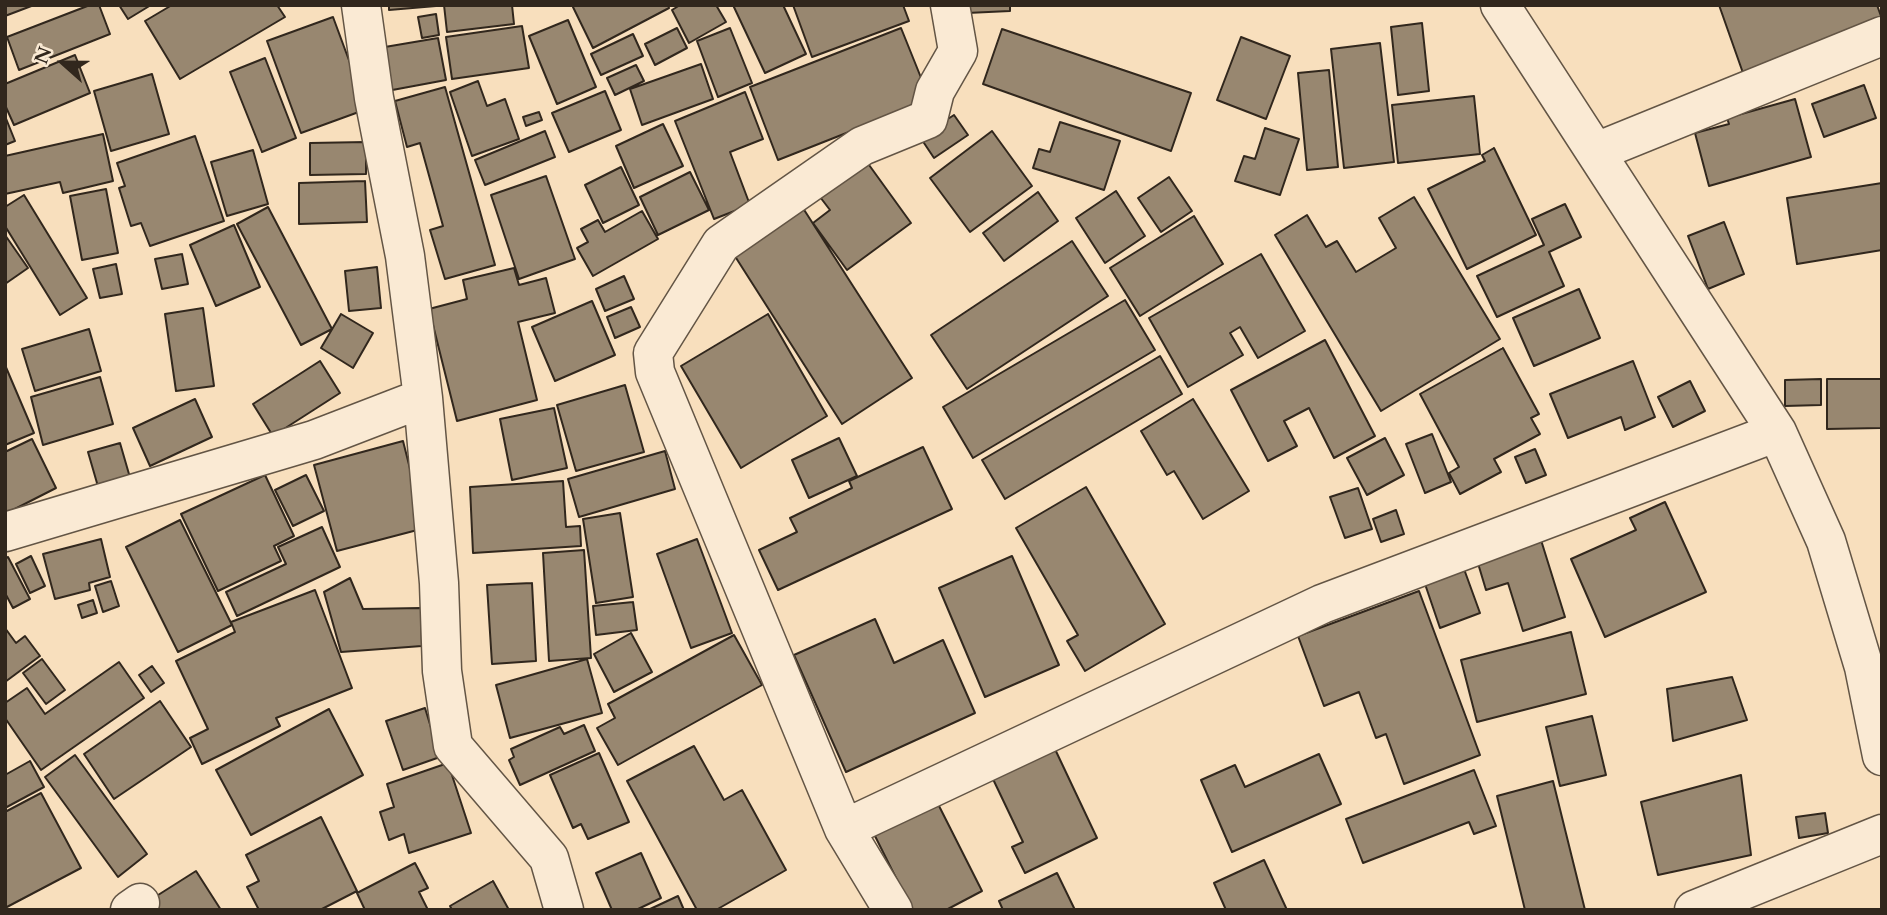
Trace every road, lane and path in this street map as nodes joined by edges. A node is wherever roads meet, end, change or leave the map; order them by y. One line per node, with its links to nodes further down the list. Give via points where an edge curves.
1 (361, 5): 6 (street, via 405,256)
2 (950, 5): 10 (street, via 958,51 935,91 928,119 862,146 721,244 653,353 655,372)
3 (1500, 5): 5 (street)
4 (1882, 36): 5 (street)
5 (1597, 152): 7 (street)
6 (423, 398): 8 (street, via 314,440); 12 (street, via 442,671 453,746 549,858)
7 (1777, 432): 9 (street, via 1826,541 1864,667); 10 (street, via 1322,604)
8 (5, 532)
9 (1882, 756)
10 (844, 830): 13 (street)
11 (1882, 834): 14 (street)
12 (564, 910)
13 (893, 910)
14 (1693, 910)

